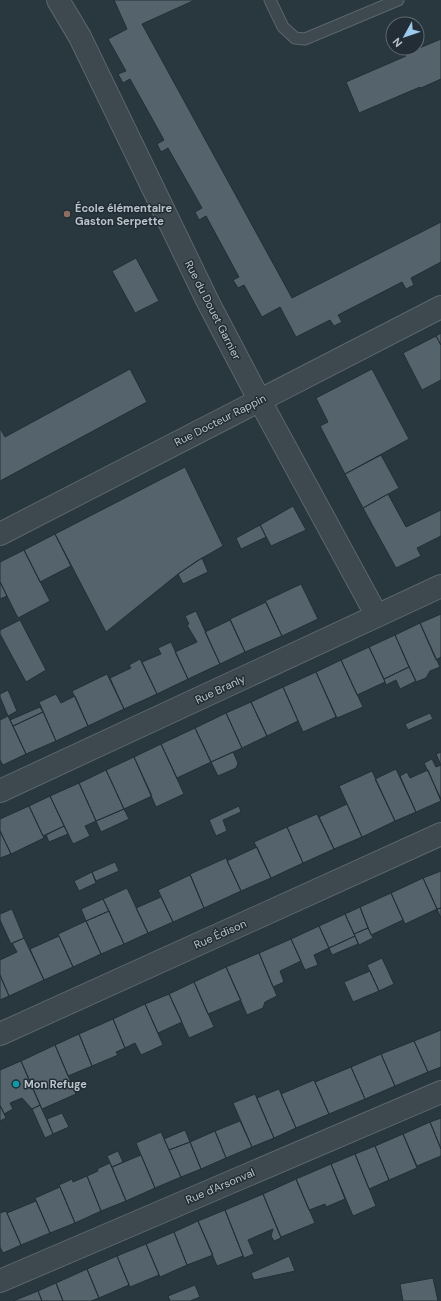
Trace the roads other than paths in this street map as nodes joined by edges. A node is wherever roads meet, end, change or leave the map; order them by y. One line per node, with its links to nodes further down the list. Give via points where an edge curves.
1 (58, 0): 5 (street, Rue du Douet Garnier, via 80,37 208,302)
2 (270, 0): 3 (lane, via 283,27 295,38 304,39)
3 (398, 0)
4 (441, 307): 5 (street, Rue Docteur Rappin)
5 (260, 400): 6 (street, Rue Docteur Rappin); 8 (street, Rue du Douet Garnier)
6 (0, 534)
7 (441, 586): 8 (street, Rue Branly)
8 (377, 616): 9 (street, Rue Branly)
9 (0, 791)
10 (441, 834): 11 (street, Rue Édison)
11 (0, 1034)
12 (441, 1092): 13 (street, Rue d'Arsonval)
13 (0, 1281)

